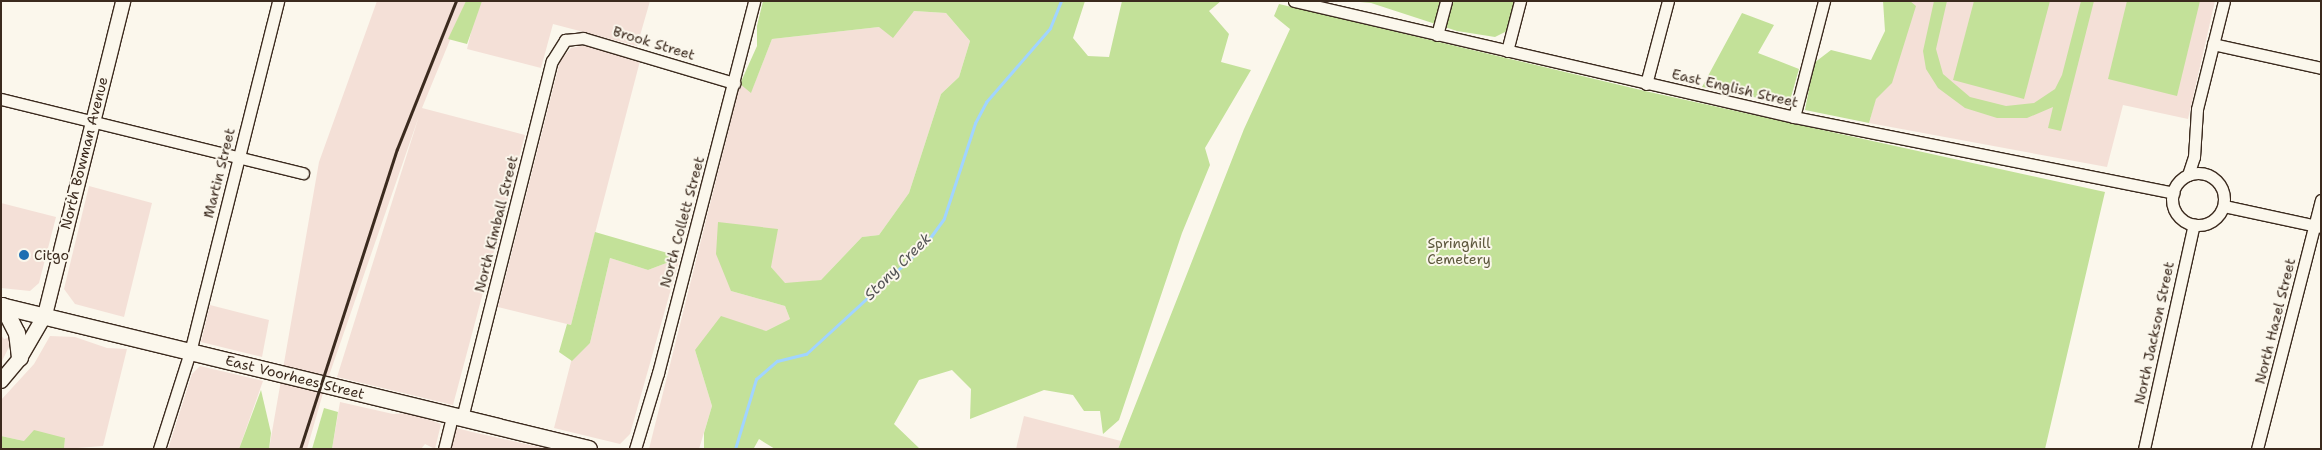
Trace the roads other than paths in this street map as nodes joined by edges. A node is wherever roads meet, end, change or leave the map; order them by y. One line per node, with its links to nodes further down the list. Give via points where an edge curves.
1 (123, 1): 19 (street, North Bowman Avenue)
2 (278, 1): 20 (street, Martin Street)
3 (754, 1): 15 (street, North Collett Street)
4 (1294, 1): 10 (street, East English Street)
5 (1446, 1): 10 (street)
6 (1520, 1): 13 (street)
7 (1668, 1): 16 (street)
8 (1824, 1): 18 (street)
9 (2224, 1): 12 (street)
10 (1437, 35): 13 (street, East English Street)
11 (566, 40): 15 (street, Brook Street, via 584,38); 33 (street, North Kimball Street, via 552,61)
12 (2213, 44): 14 (street); 22 (street, via 2198,109 2194,157)
13 (1507, 51): 16 (street, East English Street)
14 (2321, 68)
15 (734, 83): 37 (street, North Collett Street)
16 (1646, 84): 18 (street, East English Street)
17 (1, 99): 19 (street)
18 (1794, 117): 23 (street, East English Street)
19 (92, 121): 20 (street); 29 (street, North Bowman Avenue)
20 (239, 156): 21 (street); 30 (street, Martin Street)
21 (304, 173)
22 (2188, 175): 23 (street); 25 (street, via 2203,174 2218,183 2225,198)
23 (2173, 193): 26 (street, via 2177,214)
24 (2321, 200): 27 (street, North Hazel Street)
25 (2224, 206): 26 (street, via 2214,221); 27 (street)
26 (2194, 224): 38 (street, North Jackson Street)
27 (2318, 226): 39 (street, North Hazel Street)
28 (2, 306): 29 (main road, East Voorhees Street); 31 (main road, via 17,333)
29 (45, 315): 30 (main road, East Voorhees Street); 31 (street, North Bowman Avenue)
30 (190, 352): 33 (main road, East Voorhees Street); 34 (street, Martin Street)
31 (20, 358): 32 (street, North Bowman Avenue)
32 (1, 381)
33 (457, 417): 35 (street, North Kimball Street); 36 (main road, East Voorhees Street)
34 (159, 449)
35 (444, 449)
36 (589, 449)
37 (635, 449)
38 (2144, 449)
39 (2257, 449)

